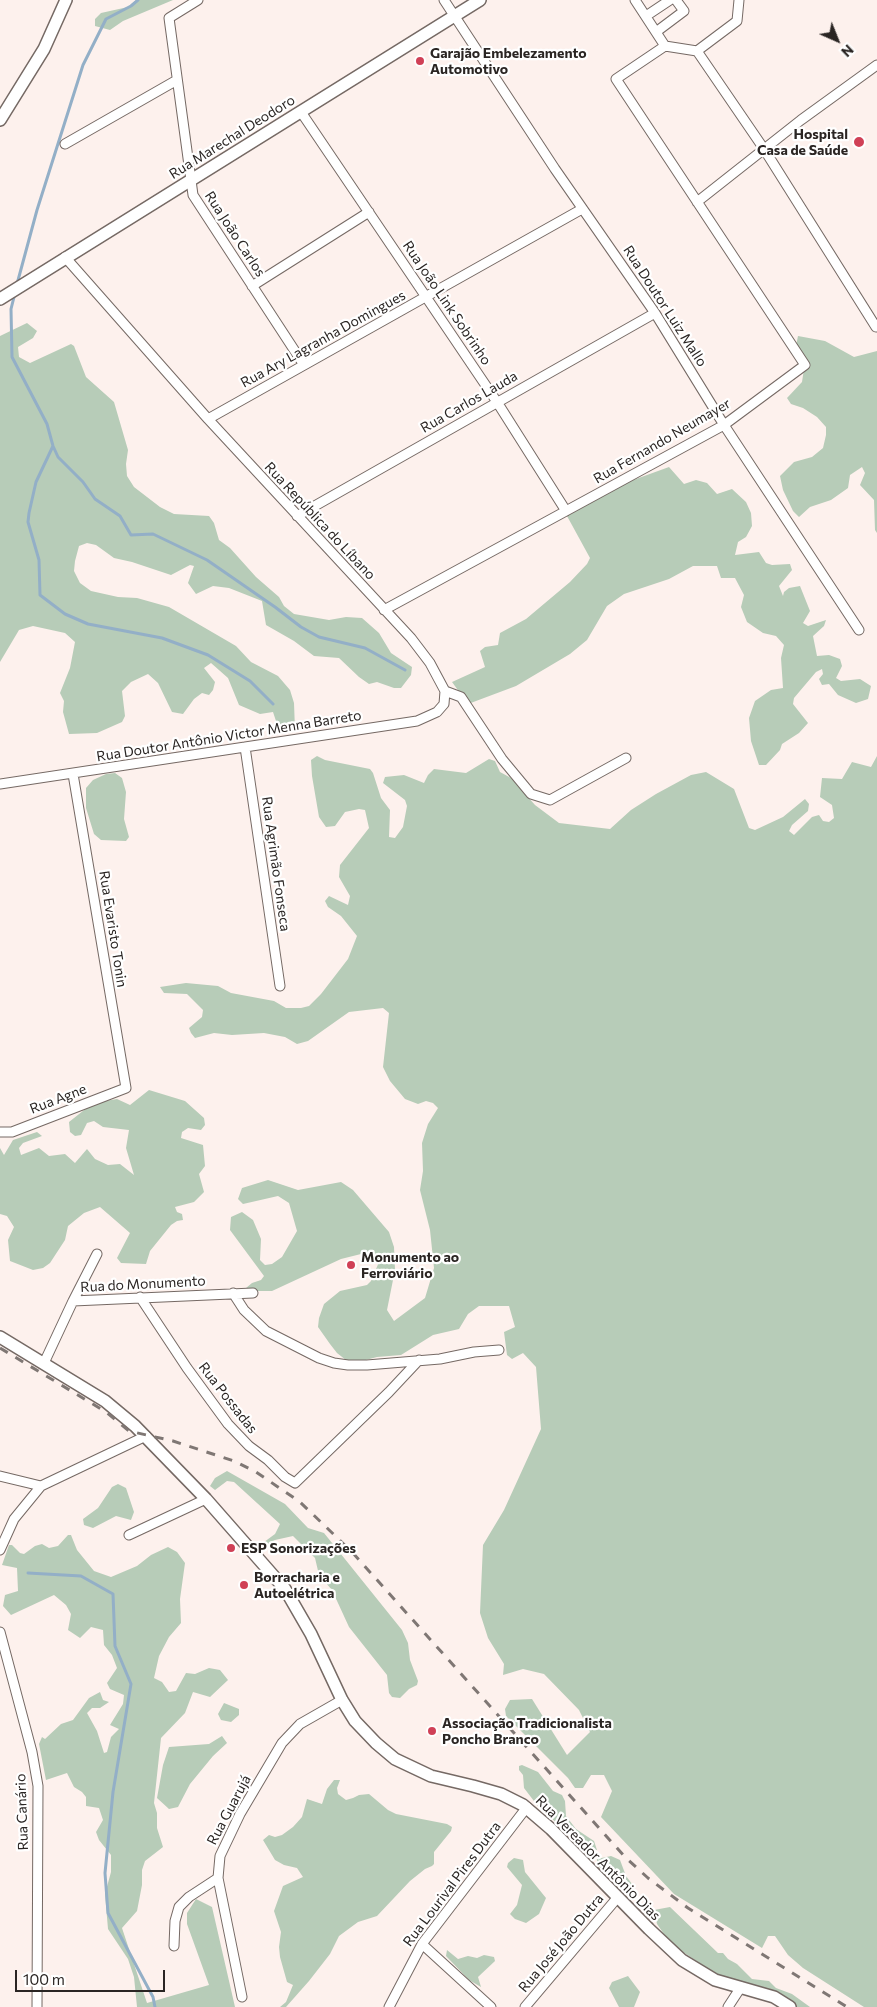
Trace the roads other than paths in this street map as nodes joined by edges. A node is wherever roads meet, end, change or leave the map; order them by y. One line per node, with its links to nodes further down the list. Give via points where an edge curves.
1 (66, 0): 17 (street, via 44,49)
2 (198, 0): 15 (street, Rua João Carlos, via 169,18)
3 (444, 0): 9 (street, Rua Doutor Luiz Mallo)
4 (480, 0): 9 (street, Rua Marechal Deodoro)
5 (635, 0): 10 (street)
6 (670, 0): 10 (street)
7 (676, 0): 11 (street, via 684,11)
8 (739, 0): 13 (street, via 737,21)
9 (454, 16): 16 (street, Rua Marechal Deodoro); 22 (street, Rua Doutor Luiz Mallo)
10 (646, 16): 11 (street)
11 (656, 32): 12 (street)
12 (665, 46): 13 (street); 21 (street, Rua Fernando Neumayer, via 616,79)
13 (697, 51): 19 (street)
14 (877, 66): 19 (street)
15 (177, 80): 18 (street); 20 (street, Rua João Carlos)
16 (301, 112): 20 (street, Rua Marechal Deodoro); 23 (street, Rua João Link Sobrinho)
17 (0, 120)
18 (65, 144)
19 (764, 149): 21 (street); 29 (street)
20 (190, 181): 24 (street, Rua Marechal Deodoro); 25 (street, Rua João Carlos, via 193,195)
21 (697, 202): 33 (street, Rua Fernando Neumayer, via 805,365)
22 (582, 209): 26 (street, Rua Ary Lagranha Domingues); 28 (street, Rua Doutor Luiz Mallo)
23 (369, 212): 25 (street); 26 (street, Rua João Link Sobrinho)
24 (65, 257): 27 (street, Rua Marechal Deodoro); 32 (street, Rua República do Líbano)
25 (252, 286): 30 (street, Rua João Carlos)
26 (426, 297): 30 (street, Rua Ary Lagranha Domingues); 31 (street, Rua João Link Sobrinho)
27 (0, 299)
28 (655, 313): 31 (street, Rua Carlos Lauda); 33 (street, Rua Doutor Luiz Mallo)
29 (876, 328)
30 (304, 365): 32 (street, Rua Ary Lagranha Domingues)
31 (497, 402): 34 (street, Rua João Link Sobrinho); 35 (street, Rua Carlos Lauda)
32 (208, 419): 35 (street, Rua República do Líbano)
33 (724, 424): 34 (street, Rua Fernando Neumayer); 37 (street, Rua Doutor Luiz Mallo)
34 (566, 511): 36 (street, Rua Fernando Neumayer)
35 (296, 516): 36 (street, Rua República do Líbano)
36 (384, 610): 38 (street, Rua República do Líbano, via 421,650)
37 (859, 630)
38 (445, 691): 39 (street, Rua Doutor Antônio Victor Menna Barreto, via 444,704 437,712 417,721); 40 (street, Rua República do Líbano, via 461,697 502,759 531,794 550,800)
39 (245, 747): 41 (street, Rua Doutor Antônio Victor Menna Barreto); 43 (street, Rua Agrimão Fonseca)
40 (626, 758)
41 (73, 774): 42 (street, Rua Doutor Antônio Victor Menna Barreto); 44 (street, Rua Evaristo Tonin)
42 (0, 784)
43 (280, 986)
44 (126, 1088): 45 (street, Rua Agne, via 12,1132)
45 (0, 1132)
46 (97, 1254): 50 (street)
47 (233, 1293): 48 (street, Rua do Monumento); 49 (street, Rua do Monumento); 53 (street, via 244,1310 266,1331 319,1358 348,1366)
48 (253, 1293)
49 (140, 1297): 50 (street, Rua do Monumento); 53 (street, Rua Possadas, via 186,1368 228,1424 249,1446 295,1483)
50 (72, 1301): 54 (street, Rua do Monumento)
51 (0, 1336): 54 (street, Rua Vereador Antônio Dias)
52 (499, 1350): 53 (street)
53 (419, 1360)
54 (44, 1363): 55 (street, Rua Vereador Antônio Dias, via 105,1401)
55 (146, 1436): 57 (street); 58 (street, Rua Vereador Antônio Dias)
56 (0, 1476): 57 (street)
57 (41, 1486): 60 (street, via 14,1519)
58 (206, 1499): 59 (street); 62 (street, Rua Vereador Antônio Dias, via 285,1589 311,1634)
59 (129, 1535)
60 (0, 1550)
61 (0, 1632): 69 (street, Rua Canário, via 38,1786)
62 (342, 1700): 63 (street, Rua Vereador Antônio Dias, via 355,1721 395,1759 431,1776 502,1794); 64 (street, Rua Guarujá, via 300,1724 282,1743 240,1814 220,1856)
63 (527, 1807): 65 (street, Rua Vereador Antônio Dias); 66 (street, Rua Lourival Pires Dutra)
64 (218, 1878): 67 (street, via 188,1897 179,1907); 70 (street, Rua Guarujá)
65 (618, 1897): 68 (street, Rua Vereador Antônio Dias, via 682,1960 715,1980); 75 (street, Rua José João Dutra)
66 (422, 1944): 73 (street, Rua Lourival Pires Dutra); 74 (street)
67 (174, 1946)
68 (741, 1987): 76 (street); 77 (street, Rua Vereador Antônio Dias, via 774,1997)
69 (36, 1994): 71 (street, Rua Canário); 72 (street, Rua Canário)
70 (242, 1996)
71 (37, 2007)
72 (43, 2007)
73 (390, 2007)
74 (491, 2007)
75 (525, 2007)
76 (728, 2007)
77 (790, 2007)

